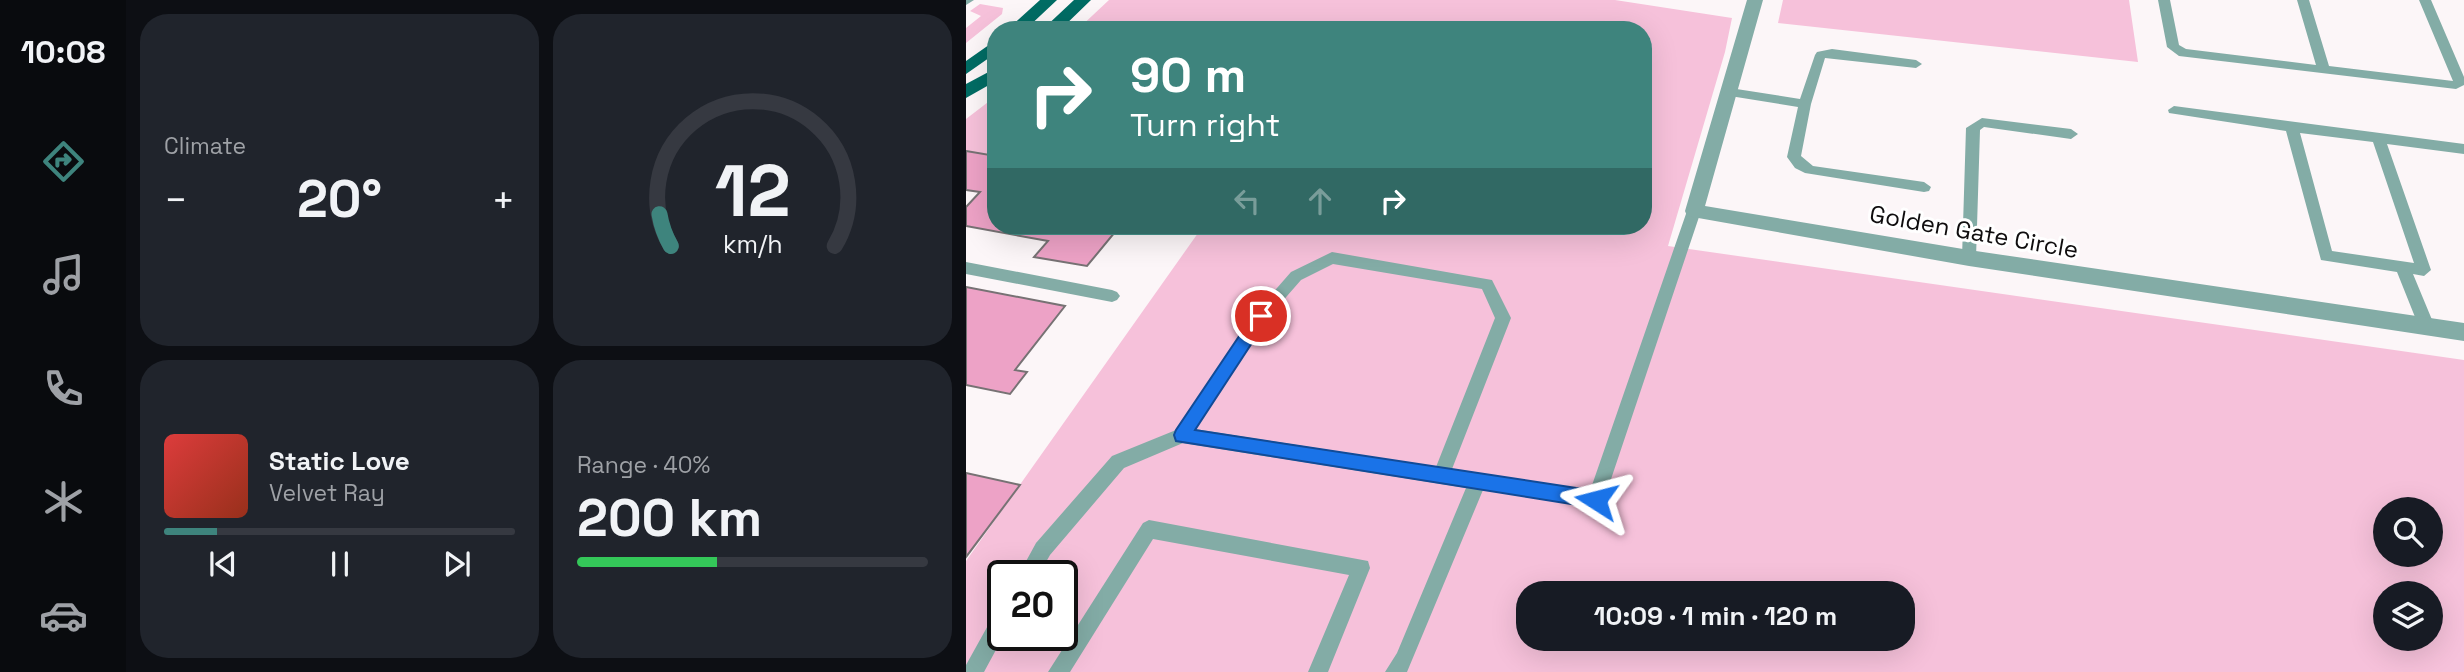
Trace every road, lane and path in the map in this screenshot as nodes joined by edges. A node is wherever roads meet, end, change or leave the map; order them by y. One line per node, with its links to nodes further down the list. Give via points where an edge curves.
1 (1049, 0): 7 (main road)
2 (1083, 0): 8 (main road)
3 (1755, 0): 15 (street)
4 (2164, 0): 12 (lane, via 2174,47 2183,53)
5 (2303, 0): 12 (lane)
6 (2426, 0): 12 (lane, via 2460,82 2456,85)
7 (1025, 21)
8 (1060, 21)
9 (987, 52): 11 (main road)
10 (1916, 64): 16 (lane, via 1832,52 1821,55)
11 (966, 68)
12 (2324, 70)
13 (987, 79): 14 (main road)
14 (966, 92)
15 (1730, 92): 16 (lane); 23 (street)
16 (1805, 104): 22 (lane, via 1794,157 1800,165)
17 (2174, 110): 18 (lane)
18 (2292, 127): 20 (lane); 25 (lane, via 2326,256)
19 (2071, 134): 24 (lane, via 1982,122 1973,128)
20 (2378, 138): 21 (lane); 25 (lane, via 2424,270)
21 (2464, 149)
22 (1924, 187)
23 (1693, 211): 24 (street, Golden Gate Circle); 32 (lane, via 1596,500)
24 (1969, 258): 28 (street, Golden Gate Circle)
25 (2402, 267): 28 (lane)
26 (966, 268): 27 (lane)
27 (1112, 296)
28 (2427, 327): 29 (street, Golden Gate Circle)
29 (2464, 332)
30 (1182, 435): 31 (lane); 31 (lane, via 1261,316 1296,276 1332,258 1487,284 1503,318); 33 (lane, via 1118,462)
31 (1441, 475): 32 (lane)
32 (1478, 481): 38 (lane)
33 (1036, 560)
34 (987, 647): 35 (lane)
35 (973, 672)
36 (1058, 672): 37 (lane, via 1149,529 1361,568)
37 (1318, 672)
38 (1395, 672)

